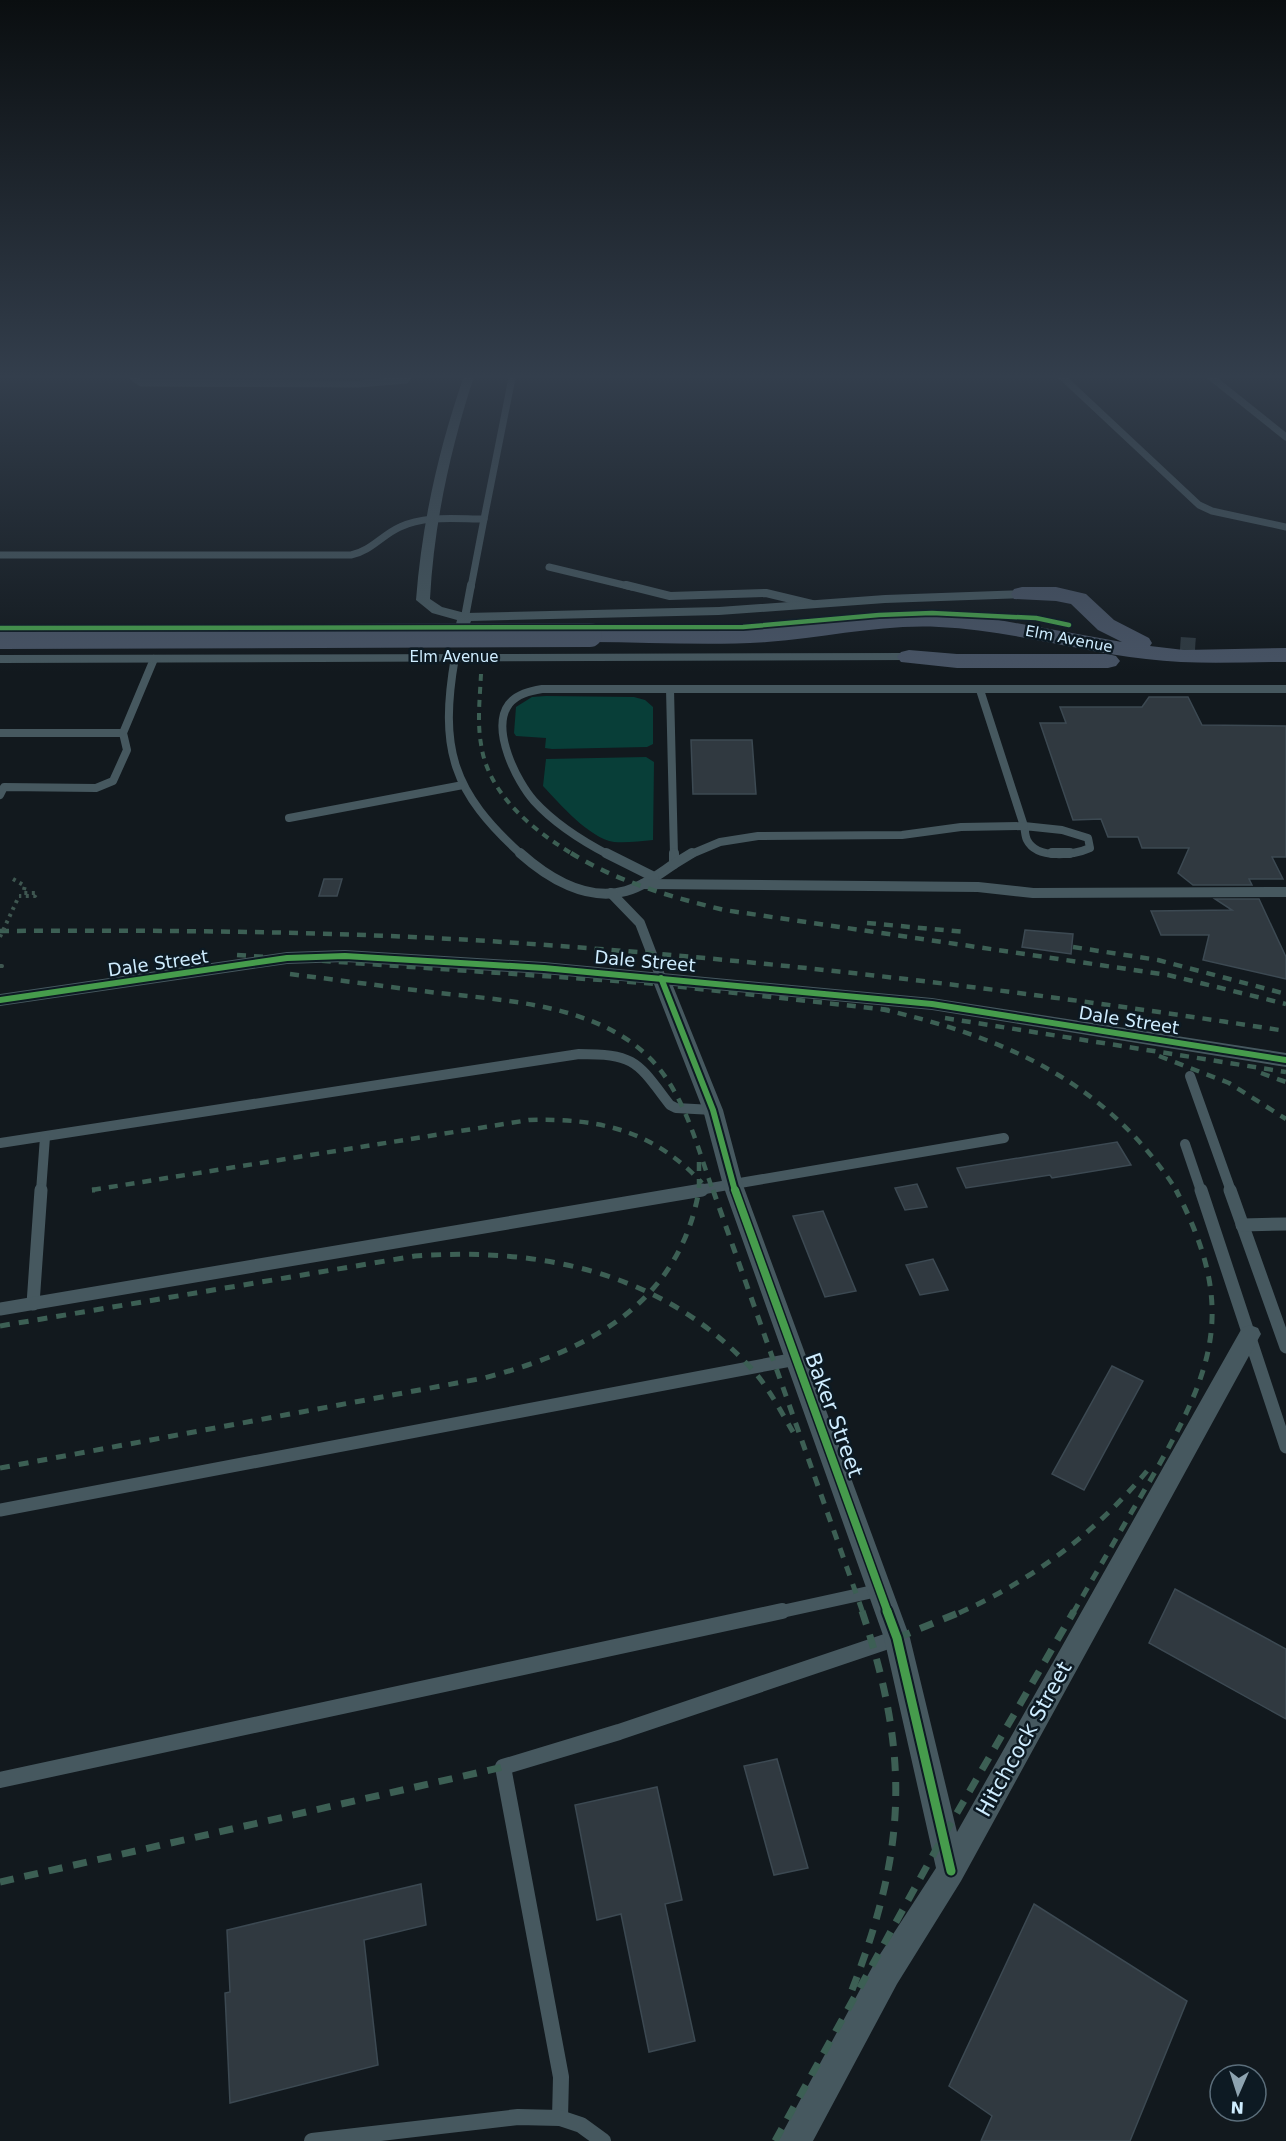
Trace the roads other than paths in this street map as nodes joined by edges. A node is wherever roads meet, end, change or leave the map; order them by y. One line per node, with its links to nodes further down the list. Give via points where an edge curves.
1 (443, 473): 4 (street)
2 (493, 473): 5 (lane)
3 (1163, 473): 6 (lane, via 1198,506)
4 (433, 519): 5 (lane); 7 (lane, via 402,525 356,554); 11 (street, via 423,600 439,612)
5 (484, 519): 11 (lane)
6 (1286, 527)
7 (0, 555)
8 (549, 567): 10 (lane, via 670,596 766,593)
9 (1022, 594): 10 (street); 12 (main road, via 1071,597 1084,603); 14 (main road, via 1063,601 1074,608 1077,618 1069,625 1055,628)
10 (812, 604): 11 (street, via 697,612)
11 (465, 617): 20 (street)
12 (1097, 617): 16 (main road, via 1100,629); 17 (main road, via 1142,644)
13 (932, 620): 14 (main road, Elm Avenue); 15 (main road, bridge, via 869,621 765,635); 21 (main road, via 970,631 975,640 973,647 959,654)
14 (1002, 626): 16 (main road, Elm Avenue)
15 (0, 637)
16 (1092, 644): 17 (main road, Elm Avenue)
17 (1184, 655): 18 (main road); 18 (main road); 21 (main road, via 957,662)
18 (1263, 655): 19 (main road)
19 (1286, 655)
20 (455, 657): 21 (street, Elm Avenue); 23 (street, Elm Avenue); 29 (lane, via 448,739)
21 (909, 657)
22 (0, 659): 23 (street, Elm Avenue)
23 (154, 659): 28 (lane)
24 (669, 689): 26 (lane); 33 (lane); 34 (lane, via 530,691 513,699 503,713 503,736 510,762 533,801 585,842)
25 (1286, 689): 26 (lane)
26 (980, 690): 32 (lane)
27 (0, 732): 28 (lane)
28 (123, 733): 30 (lane, via 126,750 110,784 96,788 4,787)
29 (463, 785): 31 (lane); 37 (lane, via 492,828 534,863 575,888)
30 (0, 795)
31 (289, 818)
32 (1024, 827): 32 (lane, via 1078,833 1088,838 1090,848 1080,854 1034,849 1027,841); 33 (lane, via 962,827 913,834 761,836 719,842)
33 (674, 864): 34 (lane)
34 (654, 877): 35 (lane)
35 (643, 884): 36 (lane, via 978,887 1033,893); 37 (lane)
36 (1286, 892)
37 (611, 893): 38 (lane, via 640,924)
38 (661, 978): 39 (street, Dale Street, via 319,955); 40 (street, Dale Street, via 932,1004); 42 (street, Baker Street)
39 (0, 1000)
40 (1286, 1060)
41 (1190, 1076): 49 (lane)
42 (712, 1110): 43 (lane, via 669,1105 634,1060 610,1054 579,1054); 47 (street, Baker Street)
43 (45, 1137): 45 (lane); 50 (lane)
44 (1004, 1138): 47 (lane)
45 (0, 1143)
46 (1185, 1144): 52 (lane)
47 (733, 1185): 50 (lane); 54 (street, Baker Street)
48 (1286, 1224): 49 (lane)
49 (1242, 1225): 53 (lane)
50 (33, 1304): 51 (lane)
51 (0, 1309)
52 (1250, 1334): 55 (lane); 60 (street, Hitchcock Street)
53 (1286, 1347)
54 (796, 1359): 56 (lane); 57 (street, Baker Street)
55 (1286, 1447)
56 (0, 1510)
57 (880, 1590): 58 (street, Baker Street); 59 (lane)
58 (897, 1638): 60 (street, Baker Street); 61 (lane, via 620,1732 503,1767 561,2077)
59 (0, 1780)
60 (951, 1871): 64 (street, Hitchcock Street, via 886,1973)
61 (560, 2118): 62 (lane, via 518,2117); 63 (lane, via 581,2125)
62 (312, 2141)
63 (603, 2141)
64 (795, 2141)

